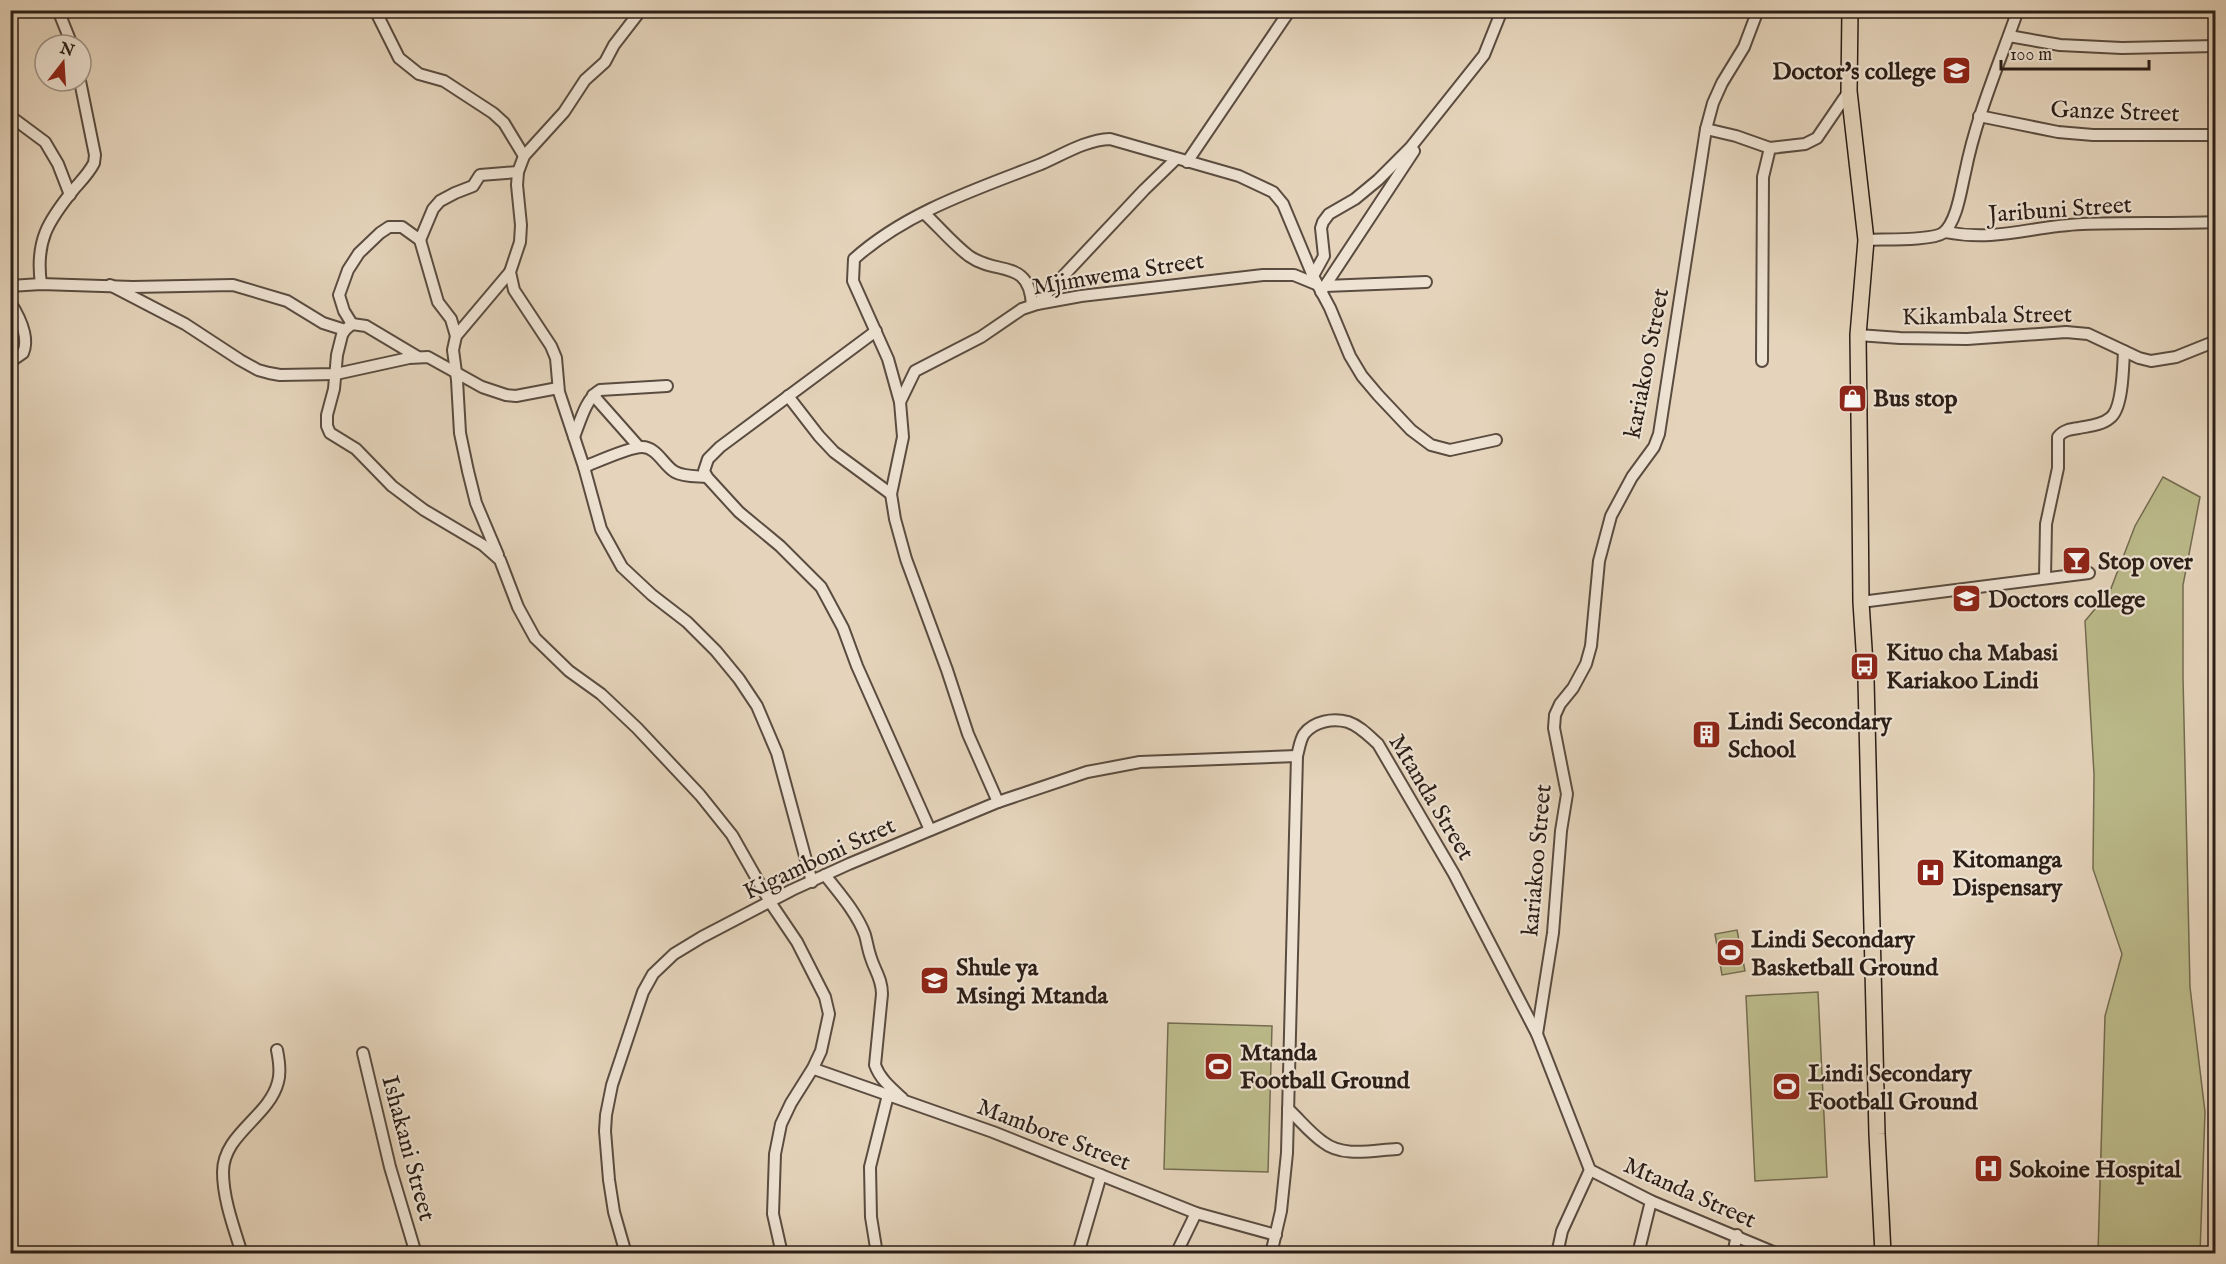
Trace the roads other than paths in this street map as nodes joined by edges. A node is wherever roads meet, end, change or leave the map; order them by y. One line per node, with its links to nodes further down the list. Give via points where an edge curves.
1 (58, 10): 9 (street)
2 (375, 10): 20 (street, via 399,58 419,74 444,81 493,113 504,123)
3 (640, 10): 20 (street, via 605,62 585,80 564,112)
4 (1290, 10): 21 (street)
5 (1502, 10): 14 (street, via 1484,55)
6 (1758, 10): 17 (street, kariakoo Street, via 1744,47 1713,103)
7 (1850, 10): 12 (highway)
8 (2018, 10): 10 (street)
9 (67, 33)
10 (2009, 36): 11 (street, via 2060,45 2122,48); 16 (street)
11 (2216, 45)
12 (1849, 91): 19 (street, via 1817,138 1805,144); 28 (highway)
13 (82, 93): 23 (street, via 95,155 91,168)
14 (1440, 111): 32 (street); 32 (street, via 1378,180 1329,214 1321,228 1324,256)
15 (10, 116): 23 (street, via 45,142)
16 (1979, 116): 18 (street, Ganze Street, via 2093,135); 26 (street, via 1958,207)
17 (1706, 129): 19 (street); 69 (street, kariakoo Street, via 1659,434 1611,516 1599,561 1586,664 1555,715 1554,728 1568,794)
18 (2216, 135)
19 (1770, 148): 44 (street, via 1763,177)
20 (524, 156): 22 (street)
21 (1182, 160): 24 (street, via 1124,141 1099,140); 32 (street, via 1239,176 1273,192 1283,204); 36 (street, via 1144,190)
22 (518, 172): 27 (street, via 480,175 473,186 446,197 433,209); 29 (street, via 520,242)
23 (70, 195): 31 (street, via 49,223 40,248)
24 (925, 214): 36 (street, via 969,256 1021,276 1029,285); 38 (street, via 883,235 854,260 853,280)
25 (2216, 222): 26 (street, Jaribuni Street, via 2080,224 1991,236)
26 (1945, 232): 28 (street, Jaribuni Street, via 1934,237)
27 (420, 240): 37 (street, via 402,226 389,227 358,253 339,296); 40 (street, via 438,302 451,319)
28 (1866, 240): 39 (highway)
29 (510, 272): 40 (street); 49 (street, via 514,290 556,358)
30 (1426, 282): 32 (street, Mjimwema Street)
31 (41, 284): 33 (street); 34 (street)
32 (1319, 284): 36 (street, Mjimwema Street, via 1294,275 1263,275); 54 (street, via 1362,376 1410,430 1431,445 1450,450)
33 (110, 285): 37 (street, via 233,285 287,301 323,323); 47 (street, via 185,324 258,370 280,375)
34 (10, 286)
35 (10, 302): 45 (street, via 18,314 25,340 22,353)
36 (1034, 304): 52 (street, Mjimwema Street, via 915,371)
37 (349, 327): 43 (street, via 366,326); 47 (street, via 337,356)
38 (876, 331): 51 (street); 52 (street)
39 (1858, 335): 42 (street, Kikambala Street, via 1967,339 2066,332 2088,334); 62 (highway)
40 (456, 336): 46 (street)
41 (2216, 341): 42 (street, Kikambala Street, via 2164,360 2151,361)
42 (2124, 351): 61 (street, via 2115,414 2058,437 2058,468 2046,524)
43 (418, 357): 46 (street, via 433,359); 47 (street)
44 (1762, 361)
45 (10, 362)
46 (456, 373): 49 (street, via 506,396); 59 (street, via 460,433 468,471)
47 (336, 374): 59 (street, via 327,415 330,433 356,449 392,486 424,510 483,545)
48 (667, 386): 50 (street, via 600,390)
49 (558, 388): 53 (street)
50 (593, 395): 53 (street); 55 (street)
51 (788, 396): 57 (street, via 720,447 708,459 704,471); 58 (street, via 834,452)
52 (900, 402): 58 (street, via 903,437)
53 (574, 436): 56 (street)
54 (1496, 440)
55 (639, 447): 56 (street); 57 (street, via 654,452 673,471)
56 (584, 467): 67 (street, via 601,529 622,567 716,651 757,706 777,753)
57 (707, 477): 65 (street, via 820,586 843,628)
58 (891, 494): 64 (street, via 906,559 968,734)
59 (500, 560): 68 (street, via 535,638 637,728 700,795 732,835)
60 (2089, 573): 61 (street)
61 (2045, 577): 62 (street)
62 (1861, 602): 95 (highway)
63 (1297, 756): 64 (street, Kigamboni Stret, via 1111,766); 69 (street, Mtanda Street, via 1305,732 1324,721 1349,722 1378,744 1454,874); 75 (street, Mtanda Street)
64 (998, 802): 65 (street, Kigamboni Stret)
65 (930, 830): 66 (street, Kigamboni Stret)
66 (825, 875): 67 (street, Kigamboni Stret); 74 (street, via 864,933 882,984 875,1065 888,1085)
67 (812, 882): 68 (street, Kigamboni Stret)
68 (770, 902): 85 (street, Kigamboni Stret, via 674,954 643,992 612,1085 605,1131 612,1201); 86 (street, via 817,980 828,1014 820,1051 781,1124 775,1154 773,1214)
69 (1537, 1034): 77 (street, Mtanda Street)
70 (277, 1050): 83 (street, via 279,1081 272,1097 237,1137 225,1160 225,1191)
71 (363, 1053): 84 (street, Ishakani Street)
72 (817, 1070): 73 (street, Mambore Street)
73 (888, 1095): 74 (street, Mambore Street); 87 (street, via 870,1167 871,1217)
74 (907, 1102): 78 (street, Mambore Street)
75 (1288, 1109): 76 (street, via 1337,1150); 81 (street, Mtanda Street)
76 (1397, 1149)
77 (1590, 1170): 79 (street, Mtanda Street); 91 (street, via 1562,1231)
78 (1101, 1175): 80 (street, Mambore Street); 88 (street)
79 (1651, 1201): 82 (street, Mtanda Street); 92 (street)
80 (1197, 1213): 81 (street, Mambore Street); 89 (street)
81 (1276, 1235): 90 (street, Mtanda Street)
82 (1737, 1235): 93 (street); 94 (street, Mtanda Street)
83 (242, 1254)
84 (416, 1254)
85 (626, 1254)
86 (782, 1254)
87 (877, 1254)
88 (1078, 1254)
89 (1176, 1254)
90 (1271, 1254)
91 (1557, 1254)
92 (1638, 1254)
93 (1733, 1254)
94 (1778, 1254)
95 (1883, 1254)

